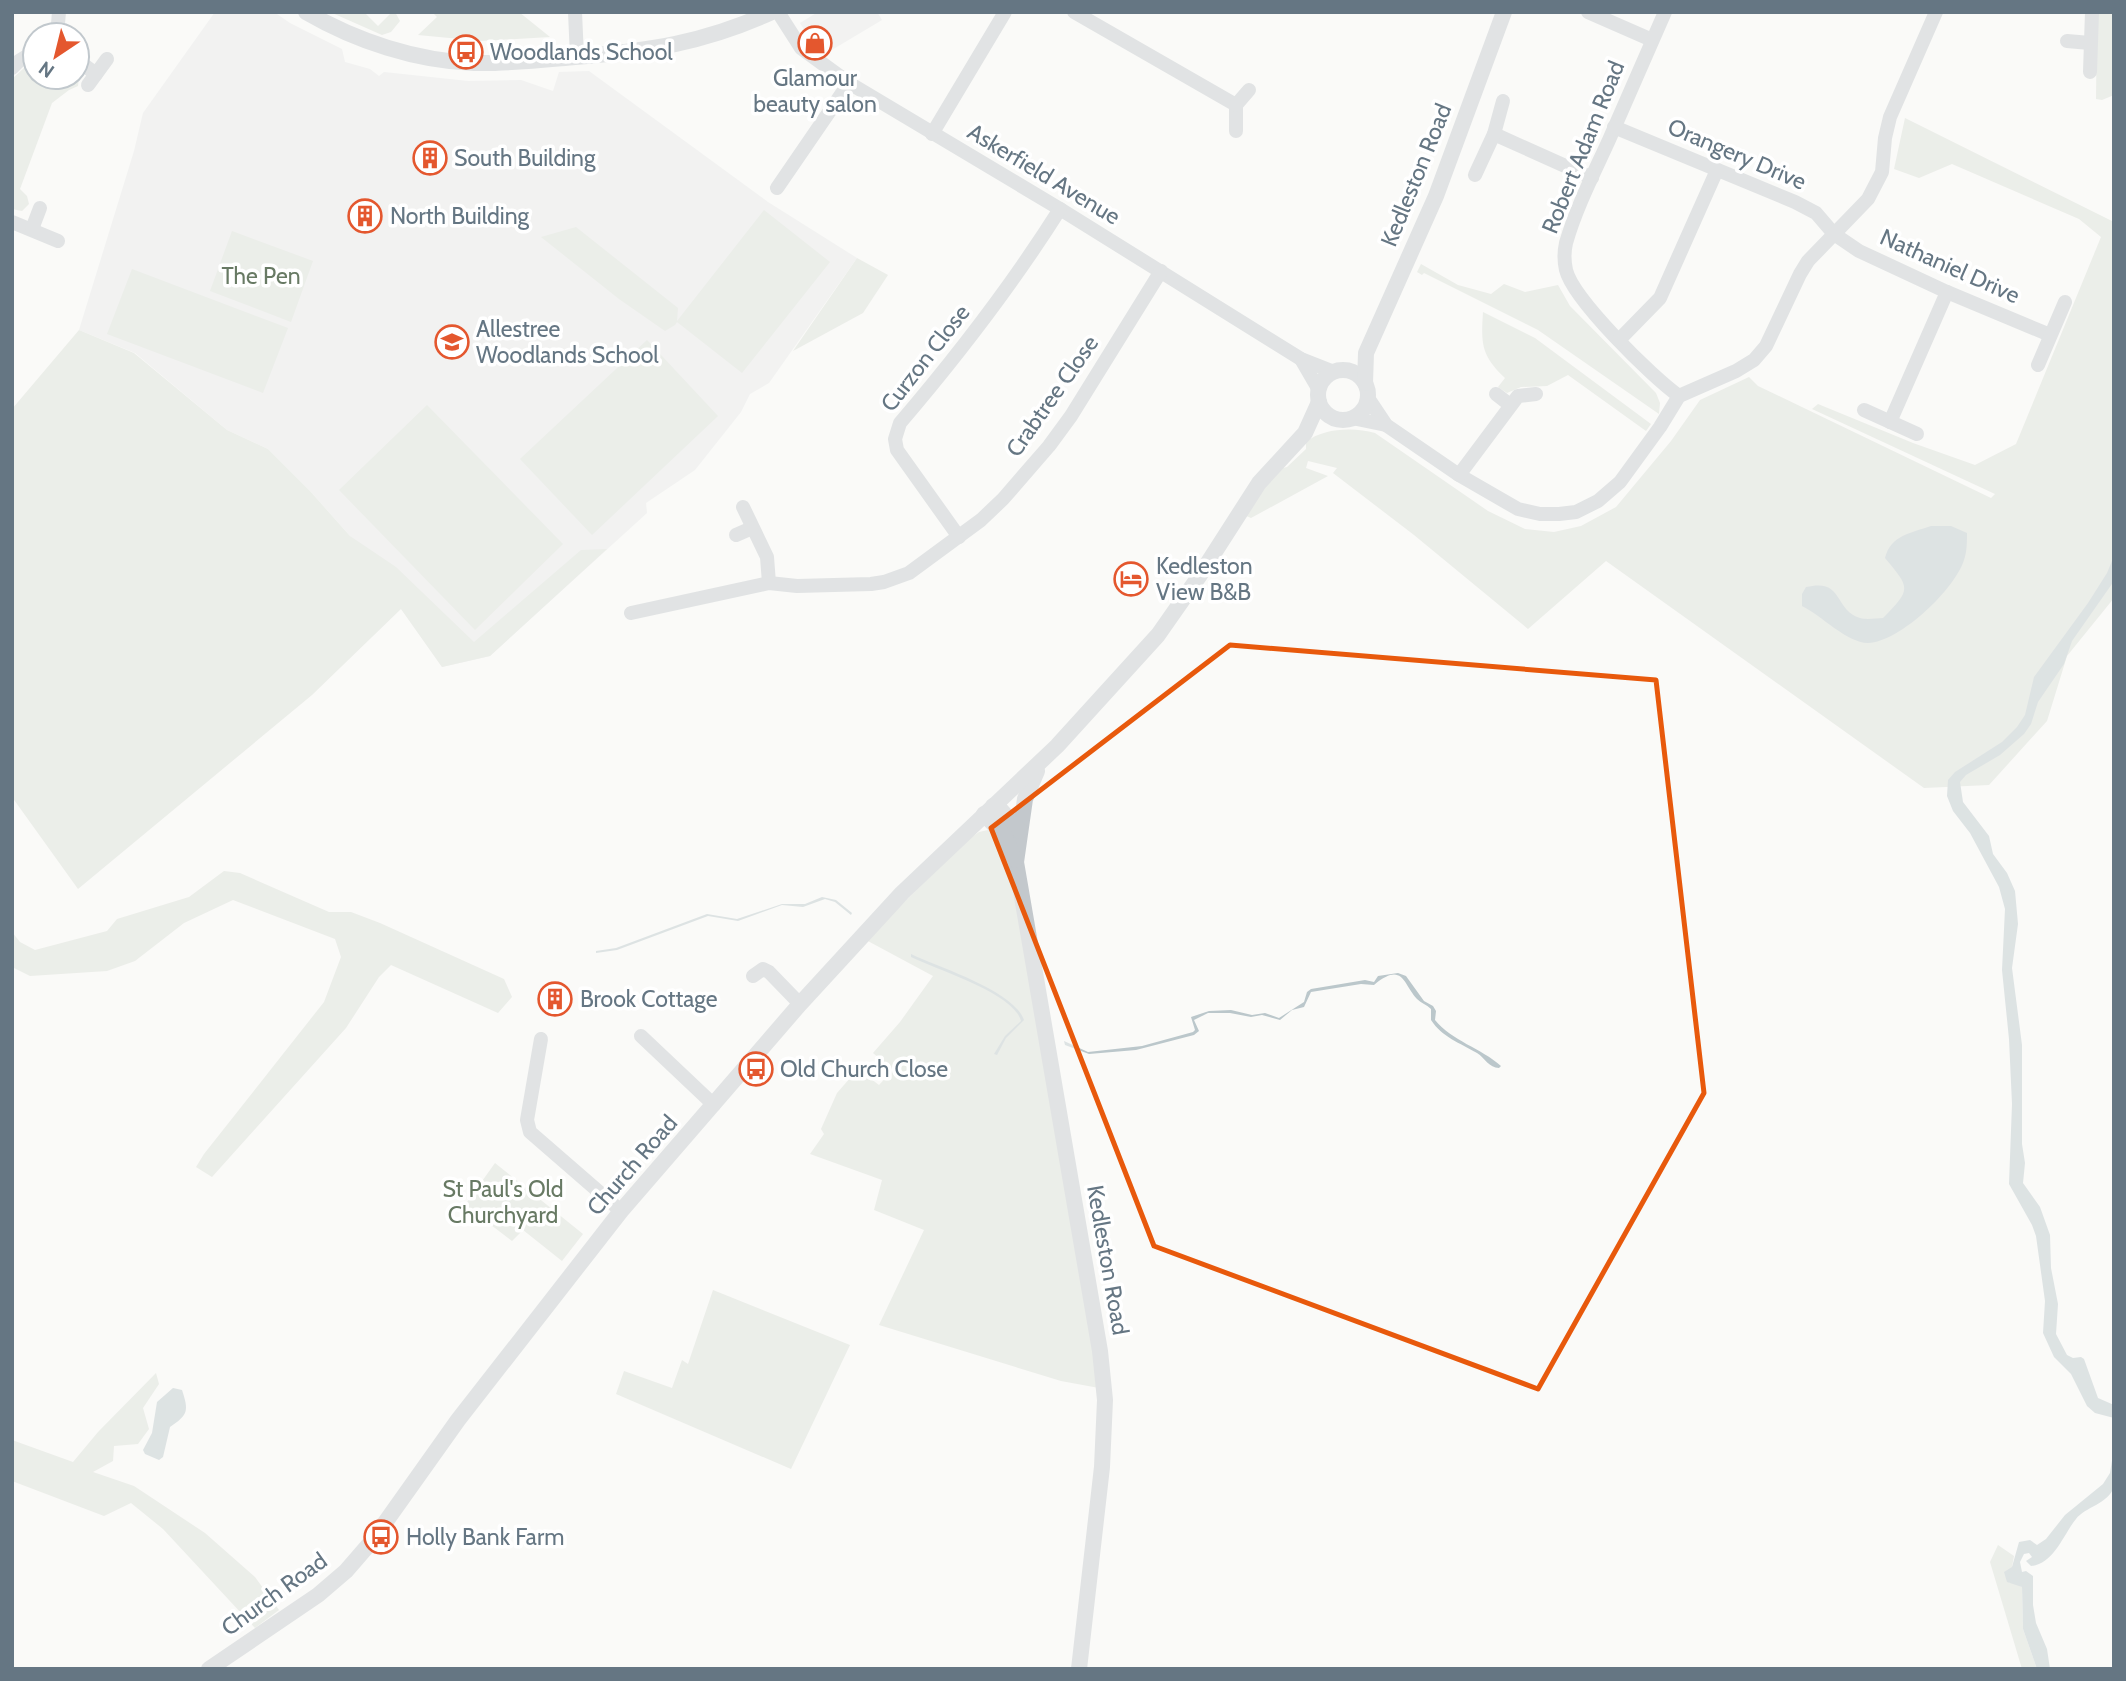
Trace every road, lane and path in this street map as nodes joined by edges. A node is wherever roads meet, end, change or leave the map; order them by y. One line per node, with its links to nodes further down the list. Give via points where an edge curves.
1 (306, 12): 15 (street, via 356,37 427,57 473,63)
2 (575, 12): 15 (street)
3 (772, 12): 15 (street, via 683,44)
4 (778, 12): 19 (street, Askerfield Avenue, via 801,48)
5 (1005, 12): 25 (street)
6 (1074, 12): 22 (street)
7 (1504, 12): 42 (street, Kedleston Road, via 1436,196)
8 (1588, 12): 12 (street, Robert Adam Road)
9 (1665, 12): 12 (street, Robert Adam Road)
10 (1936, 12): 35 (street, via 1891,117 1878,184)
11 (2092, 12): 14 (street)
12 (1652, 40): 23 (street, Robert Adam Road)
13 (2067, 41): 14 (street)
14 (2090, 43): 17 (street)
15 (577, 57)
16 (107, 59): 18 (street)
17 (2090, 72)
18 (91, 78)
19 (849, 83): 25 (street, Askerfield Avenue); 30 (street)
20 (1249, 90): 22 (street)
21 (1503, 101): 26 (street)
22 (1236, 105): 24 (street)
23 (1614, 127): 27 (street, Orangery Drive); 29 (street, Robert Adam Road)
24 (1236, 131)
25 (932, 134): 32 (street, Askerfield Avenue)
26 (1493, 134): 28 (street); 29 (street)
27 (1717, 170): 35 (street, Orangery Drive, via 1816,213); 41 (street, via 1660,298)
28 (1475, 175)
29 (1592, 178): 41 (street, Robert Adam Road, via 1566,244 1566,271 1585,303)
30 (778, 179)
31 (40, 208): 34 (street)
32 (1060, 209): 37 (street, Askerfield Avenue); 62 (street, Curzon Close, via 1030,257 897,432 897,450)
33 (12, 222): 34 (street)
34 (32, 229): 36 (street)
35 (1834, 234): 38 (street, Nathaniel Drive, via 1869,256); 50 (street, via 1800,274 1766,346 1754,360)
36 (58, 241)
37 (1161, 271): 43 (street, Askerfield Avenue); 62 (street, Crabtree Close, via 1049,446 1003,499)
38 (1947, 292): 40 (street, Nathaniel Drive); 54 (street)
39 (2065, 302): 40 (street)
40 (2050, 335): 44 (street)
41 (1619, 340): 50 (street, Robert Adam Road)
42 (1366, 353): 45 (street); 46 (street, Kedleston Road)
43 (1301, 359): 45 (street, Askerfield Avenue); 49 (street, Askerfield Avenue)
44 (2038, 365)
45 (1337, 372): 46 (street, via 1352,372); 49 (street, via 1324,379)
46 (1366, 391): 53 (street, via 1362,411); 55 (street)
47 (1496, 394): 51 (street)
48 (1536, 394): 51 (street, via 1518,396)
49 (1319, 396): 53 (street, via 1325,412); 56 (street, Kedleston Road)
50 (1679, 396): 58 (street, via 1620,482 1576,512 1540,514 1518,509)
51 (1510, 405): 58 (street)
52 (1864, 410): 54 (street)
53 (1344, 419): 55 (street); 56 (street, Kedleston Road)
54 (1890, 422): 57 (street)
55 (1386, 425): 58 (street)
56 (1305, 432): 67 (street, Kedleston Road, via 1259,483 1158,635)
57 (1917, 434)
58 (1459, 475)
59 (743, 507): 60 (street)
60 (752, 528): 61 (street); 63 (street, via 767,557)
61 (736, 535)
62 (959, 537): 63 (street, Crabtree Close, via 909,573 884,582)
63 (769, 583): 65 (street, Crabtree Close)
64 (672, 588): 65 (street)
65 (675, 604): 66 (street, Crabtree Close)
66 (631, 613)
67 (1043, 759): 68 (street, Kedleston Road); 69 (street, Kedleston Road, via 1025,799)
68 (988, 810): 69 (street, via 999,808); 70 (street, Kedleston Road); 72 (street, Church Road, via 902,893)
69 (1020, 831): 70 (street, Kedleston Road)
70 (1016, 862): 78 (street, Kedleston Road, via 1105,1400)
71 (753, 976): 72 (street, via 763,969 769,972)
72 (800, 1004): 75 (street, Church Road)
73 (640, 1036): 75 (street)
74 (541, 1039): 76 (street, via 527,1120 530,1132)
75 (714, 1105): 76 (street, Church Road)
76 (621, 1211): 77 (street, Church Road, via 457,1420 387,1522 345,1571 318,1595)
77 (209, 1669)
78 (1079, 1669)

